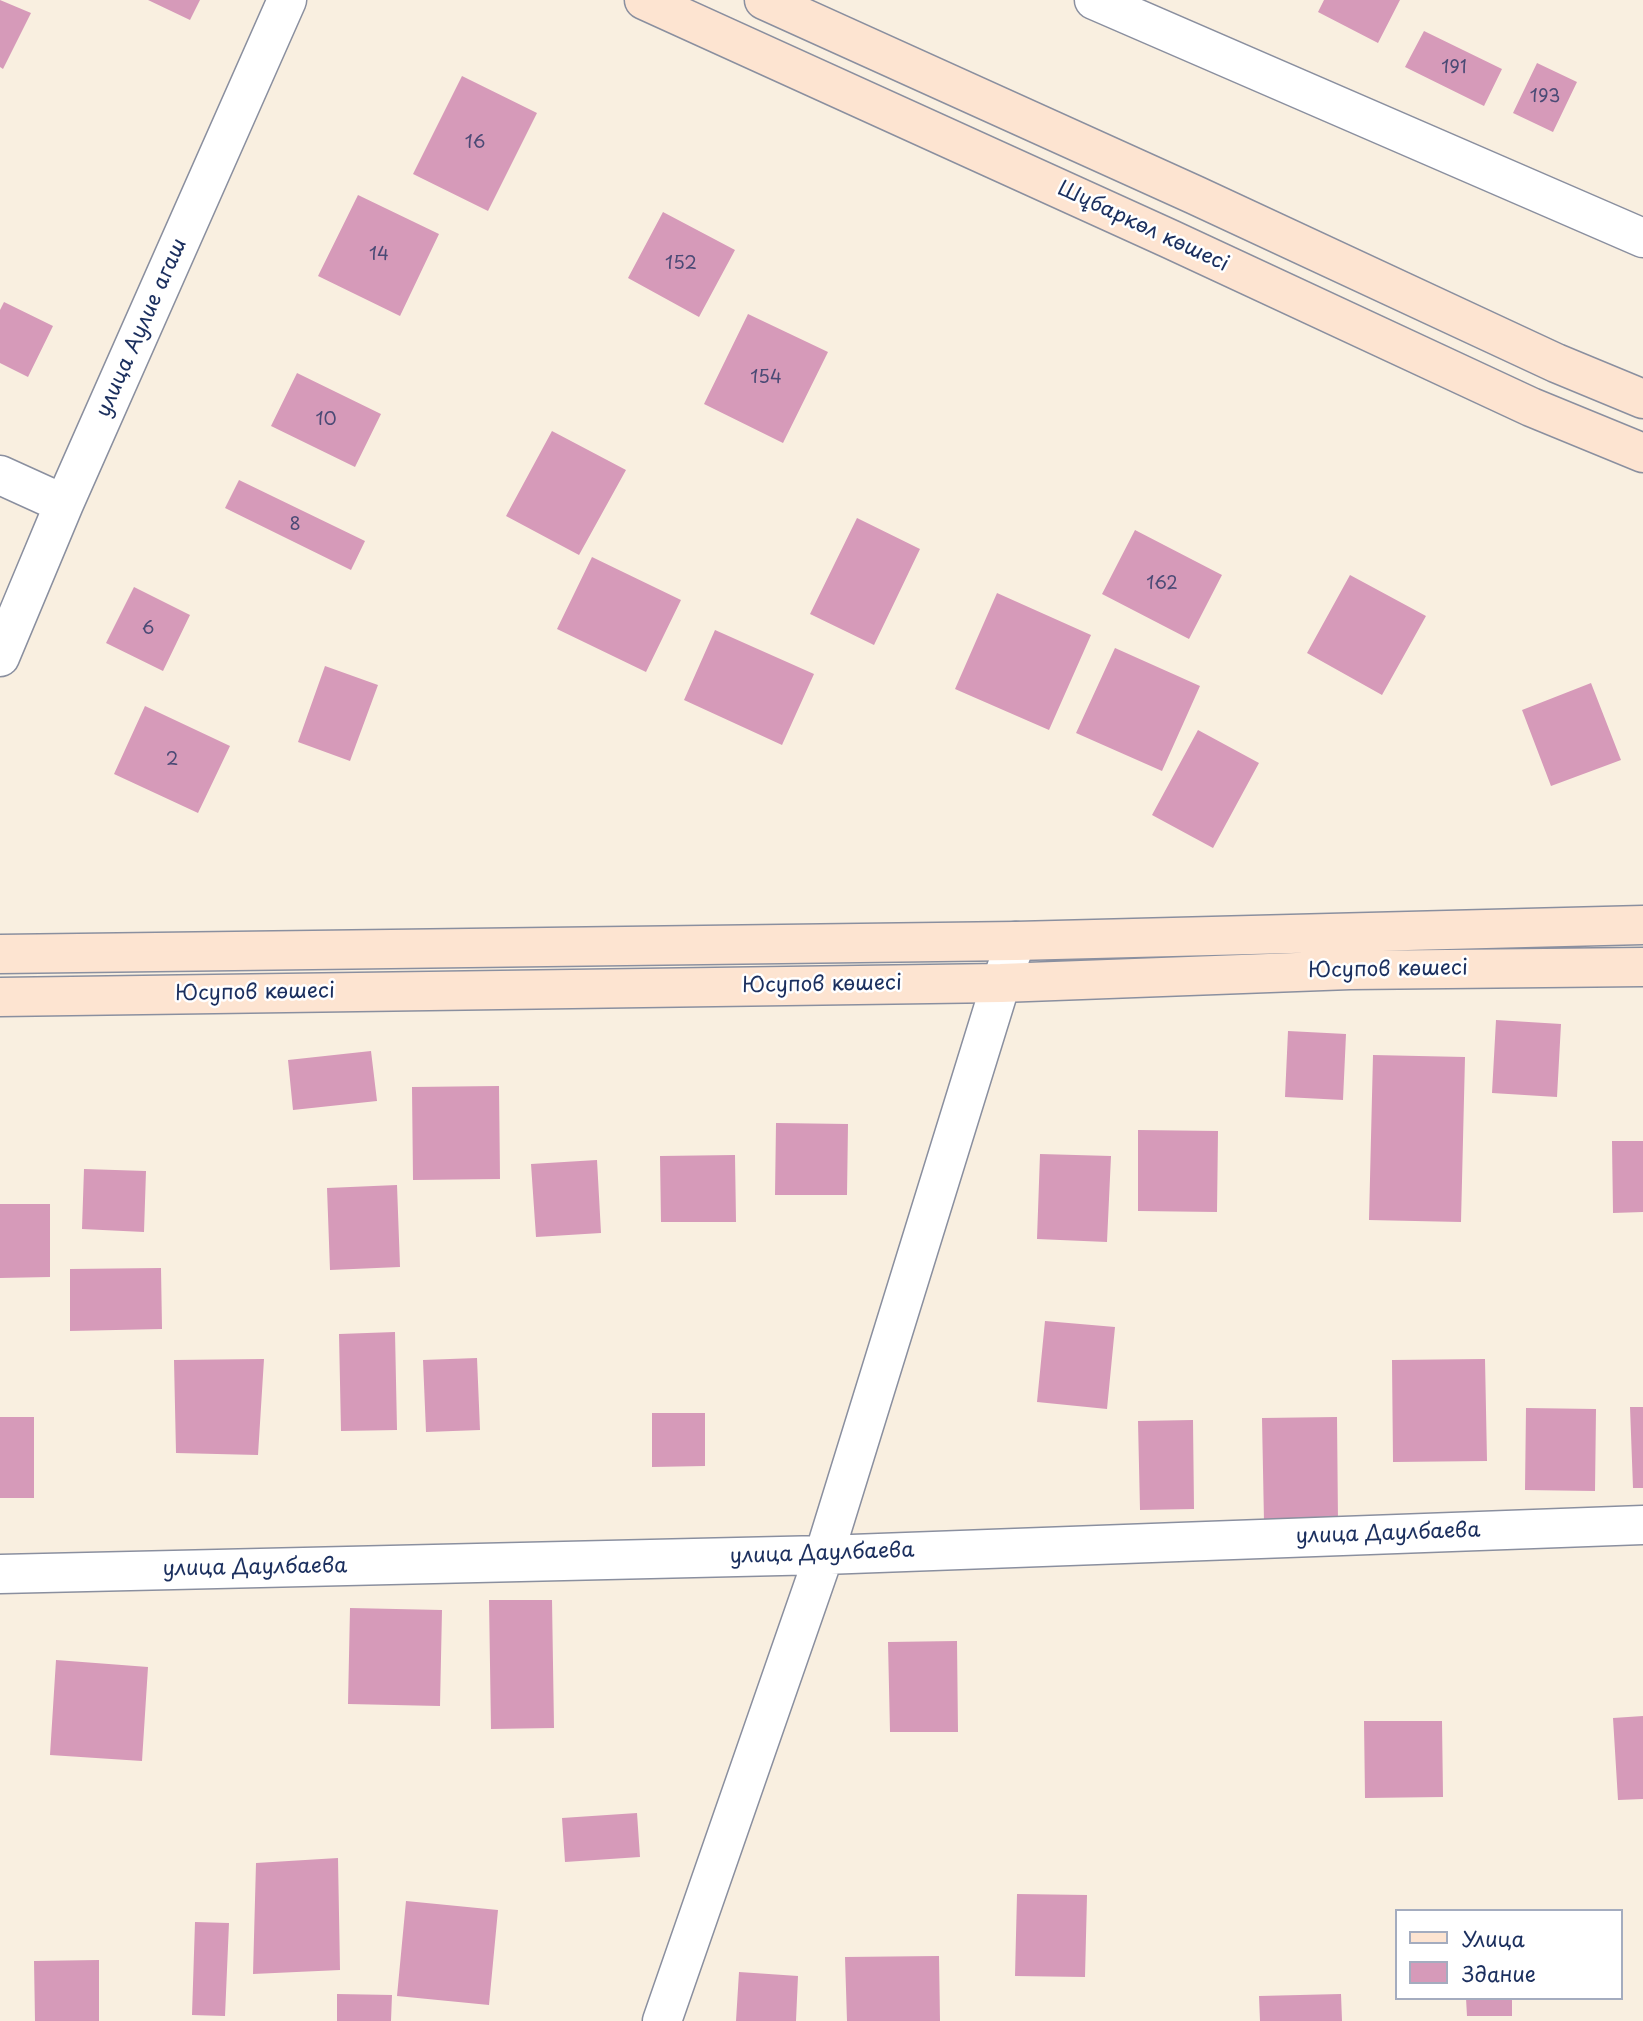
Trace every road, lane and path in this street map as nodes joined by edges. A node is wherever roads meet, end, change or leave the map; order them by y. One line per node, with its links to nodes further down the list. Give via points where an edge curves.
1 (287, 0): 9 (street, улица Аулие агаш)
2 (643, 0): 7 (street, Шұбаркөл көшесі, via 1531,407)
3 (764, 0): 6 (street)
4 (1094, 0): 5 (street)
5 (1643, 239)
6 (1643, 399)
7 (1643, 453)
8 (0, 475): 9 (street)
9 (64, 505): 10 (street, улица Аулие агаш)
10 (0, 657)
11 (1643, 925): 12 (street, Юсупов көшесі)
12 (1016, 941): 13 (street, Юсупов көшесі); 15 (street)
13 (0, 954)
14 (1643, 967): 15 (street, Юсупов көшесі, via 1350,970)
15 (1001, 982): 16 (street, Юсупов көшесі); 18 (street)
16 (0, 997)
17 (1643, 1525): 18 (street, улица Даулбаева)
18 (824, 1555): 19 (street, улица Даулбаева); 20 (street)
19 (0, 1574)
20 (662, 2021)

